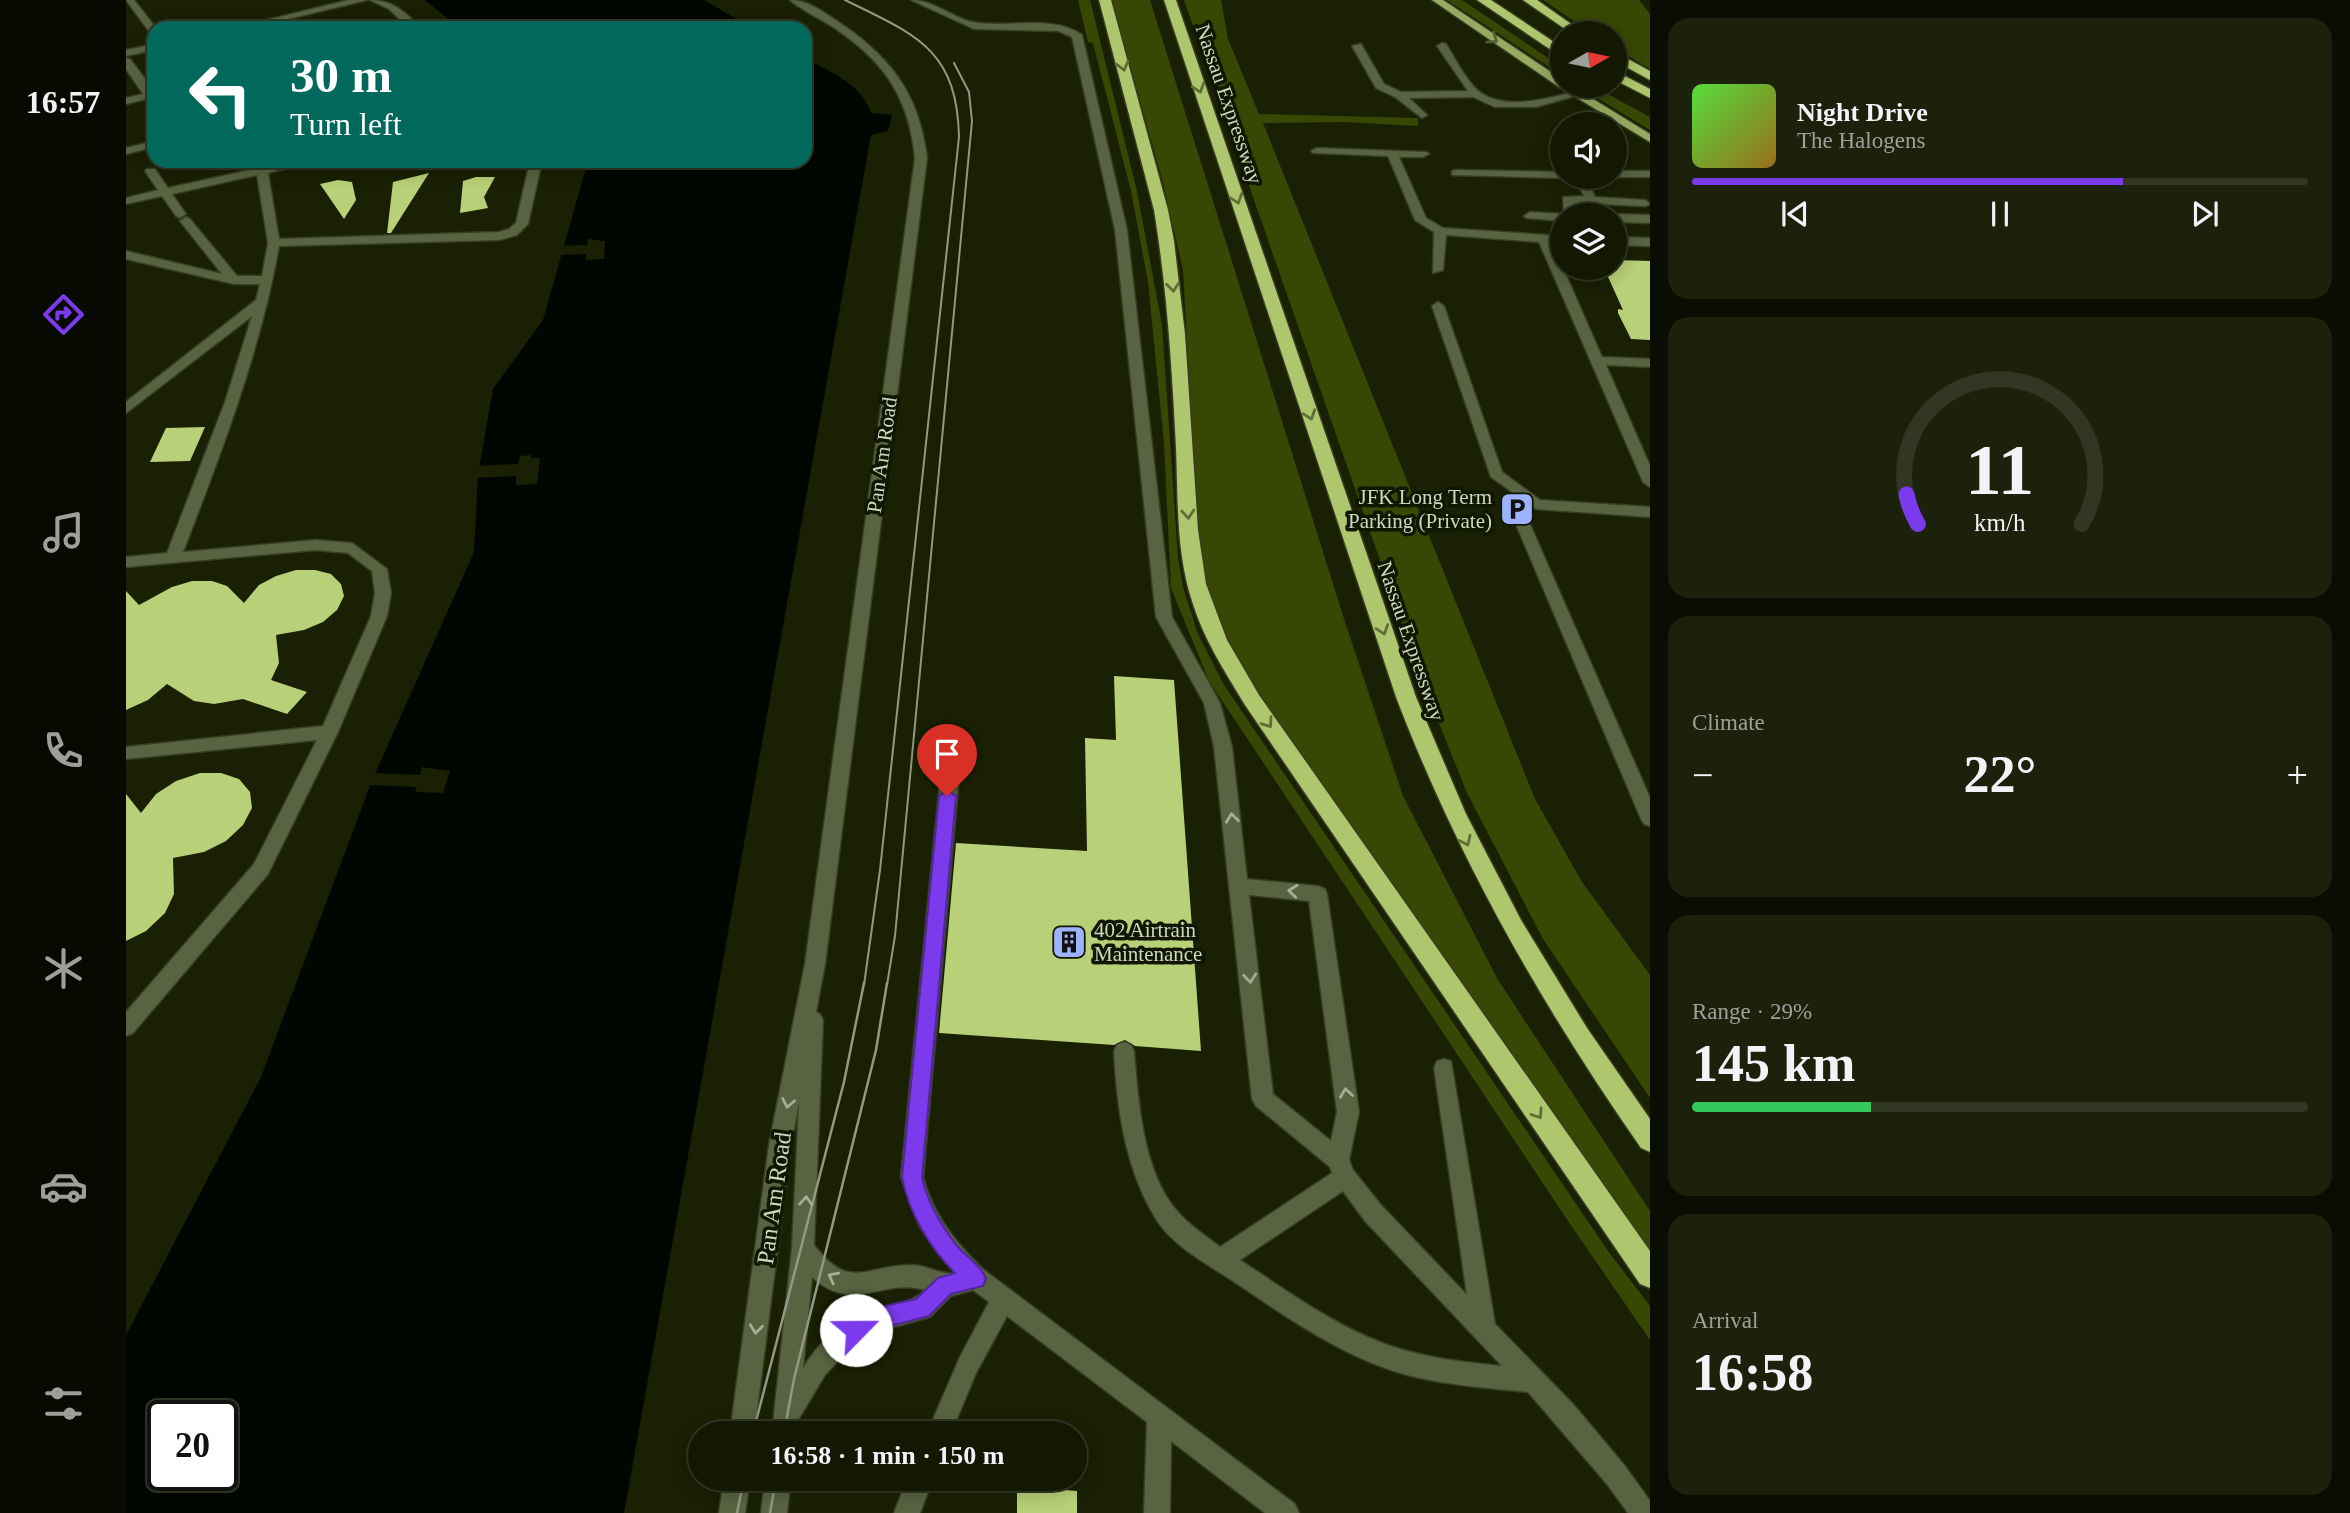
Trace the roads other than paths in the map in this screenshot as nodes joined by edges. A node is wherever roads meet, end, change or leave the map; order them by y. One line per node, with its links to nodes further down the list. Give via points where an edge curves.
1 (130, 0): 12 (street)
2 (362, 0): 14 (street)
3 (375, 0): 15 (street)
4 (795, 0): 88 (street, Pan Am Road, via 855,38 892,74 914,113 921,158)
5 (916, 0): 87 (street, one-way to 5, via 1223,747 1212,703 1164,617 1121,230 1077,35 1059,28 974,26)
6 (1105, 0): 96 (highway, one-way to 96, via 1168,243 1191,556 1209,622 1252,700)
7 (1170, 0): 92 (highway, Nassau Expressway, one-way to 92, via 1428,757 1507,918 1574,1029)
8 (1437, 0): 26 (main road, one-way to 26)
9 (1483, 0): 19 (highway)
10 (1501, 0): 18 (highway)
11 (1529, 0): 16 (highway)
12 (140, 14): 13 (street); 17 (street)
13 (126, 17)
14 (269, 21)
15 (407, 21)
16 (1560, 21)
17 (147, 23)
18 (1550, 34)
19 (1550, 45)
20 (1357, 46): 33 (street, via 1380,86)
21 (1442, 46): 31 (street)
22 (147, 48): 23 (street)
23 (126, 53)
24 (126, 61): 29 (street)
25 (1628, 63): 27 (highway)
26 (1550, 76)
27 (1650, 76)
28 (1628, 82): 32 (highway)
29 (147, 88)
30 (1628, 92): 38 (highway)
31 (1475, 94): 33 (street); 35 (street, via 1495,104 1536,104)
32 (1650, 94)
33 (1399, 95): 39 (street)
34 (147, 96): 37 (street)
35 (1558, 98)
36 (1585, 98): 40 (main road)
37 (126, 101)
38 (1650, 105)
39 (1422, 115)
40 (1650, 139)
41 (1317, 151): 42 (street)
42 (1392, 153): 43 (street); 63 (street, via 1422,220)
43 (1423, 154)
44 (259, 168): 48 (street)
45 (281, 168): 48 (street)
46 (534, 168): 68 (street, via 522,225 500,236)
47 (151, 172): 54 (street)
48 (262, 173): 54 (street); 68 (street)
49 (1456, 173): 52 (street)
50 (1627, 174): 51 (street)
51 (1650, 174)
52 (1550, 175)
53 (1586, 189): 55 (street)
54 (164, 193): 56 (street); 71 (street)
55 (1591, 200): 57 (street, via 1567,199); 58 (street)
56 (126, 201)
57 (1568, 203)
58 (1645, 203)
59 (1530, 216): 60 (street)
60 (1550, 216)
61 (1627, 218): 62 (street)
62 (1650, 219)
63 (1440, 231): 64 (street); 70 (street)
64 (1544, 239): 65 (street); 75 (street)
65 (1550, 239)
66 (1627, 241): 67 (street)
67 (1650, 242)
68 (274, 243): 72 (street)
69 (126, 255): 71 (street)
70 (1437, 270)
71 (234, 280): 72 (street)
72 (269, 280): 73 (street)
73 (264, 300): 77 (street); 81 (street, via 235,396)
74 (1438, 306): 79 (street, via 1496,474 1536,504)
75 (1597, 361): 76 (street); 78 (street)
76 (1650, 363)
77 (126, 409)
78 (1650, 482)
79 (1650, 512)
80 (1522, 522): 86 (street)
81 (174, 556): 82 (street); 83 (street, via 316,545 352,548 379,569 383,593 379,616)
82 (126, 562)
83 (330, 732): 85 (street); 89 (street, via 261,869)
84 (953, 742): 97 (street, via 912,1177 917,1202 950,1254)
85 (126, 753)
86 (1650, 819)
87 (1240, 886): 93 (street, one-way to 93, via 1263,1099); 93 (street, one-way to 87, via 1348,1112 1318,894)
88 (815, 964): 94 (street, Pan Am Road, one-way to 88); 103 (street, Pan Am Road, one-way to 103, via 780,1145)
89 (126, 1027)
90 (1124, 1051): 95 (street, via 1126,1099 1140,1166 1167,1216)
91 (1444, 1068): 100 (street)
92 (1650, 1140)
93 (1341, 1169): 95 (street); 100 (street, via 1373,1213)
94 (803, 1248): 98 (street, one-way to 94, via 915,1276 861,1286 848,1284 820,1270); 104 (street, Pan Am Road)
95 (1220, 1260): 101 (street, via 1317,1323 1388,1357 1444,1371)
96 (1650, 1274)
97 (976, 1279): 98 (street); 99 (street)
98 (946, 1285): 105 (street, via 922,1309 867,1323 842,1340 817,1367)
99 (1003, 1299): 102 (street); 106 (street)
100 (1483, 1328): 101 (street)
101 (1535, 1381): 110 (street)
102 (1158, 1417): 114 (street); 115 (street)
103 (744, 1421)
104 (785, 1421)
105 (787, 1421)
106 (944, 1421)
107 (735, 1491): 111 (street)
108 (777, 1491): 112 (street)
109 (915, 1491): 113 (street)
110 (1638, 1509)
111 (732, 1513)
112 (774, 1513)
113 (907, 1513)
114 (1157, 1513)
115 (1286, 1513)

